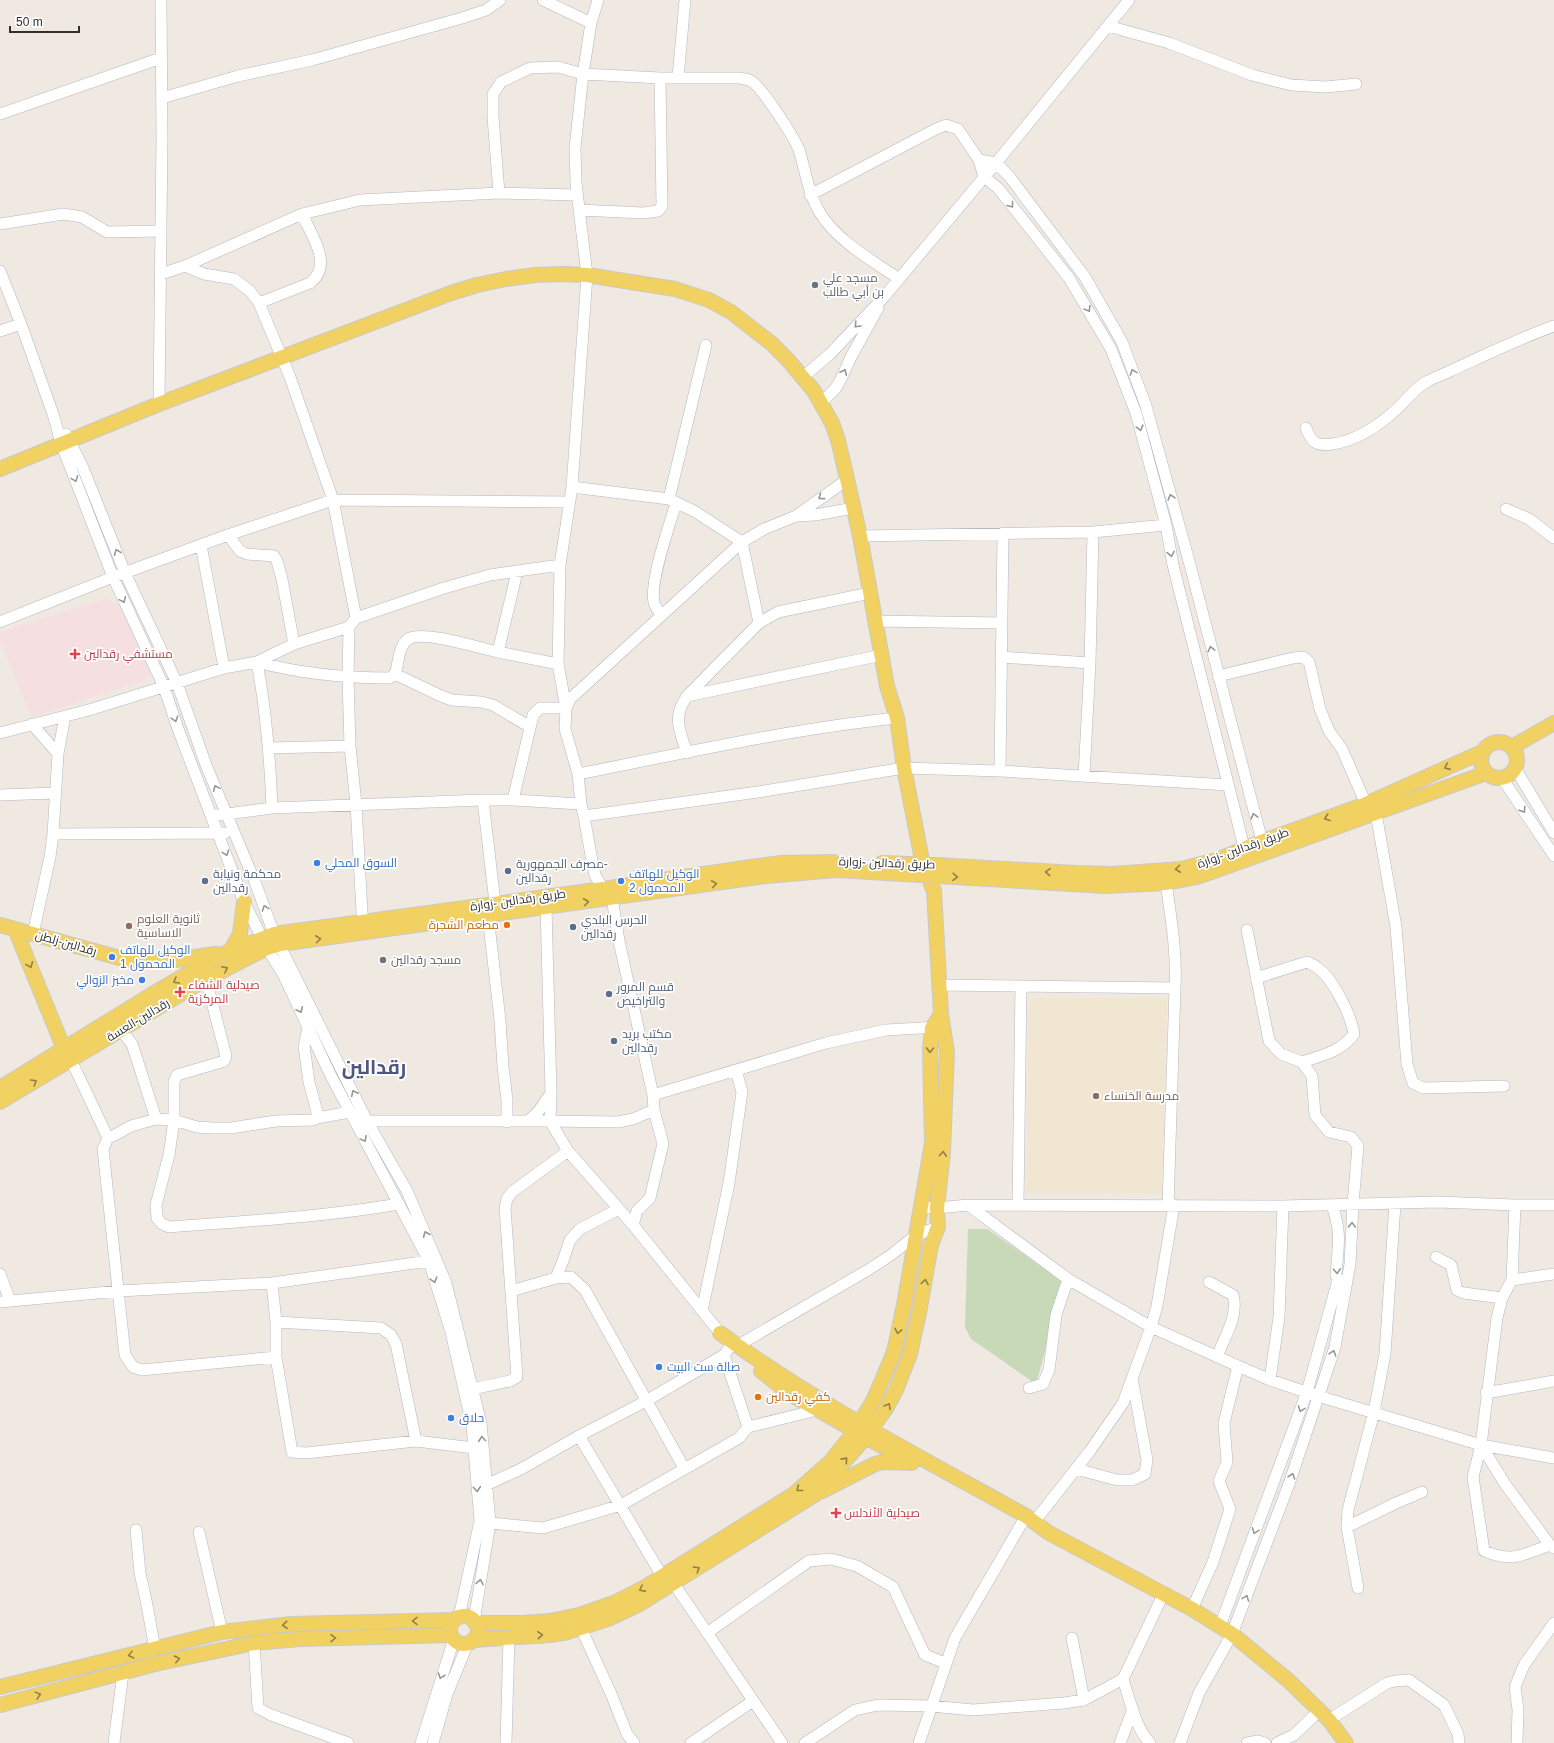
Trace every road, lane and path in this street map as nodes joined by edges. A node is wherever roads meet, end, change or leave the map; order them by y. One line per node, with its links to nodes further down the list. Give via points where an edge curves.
1 (162, 0): 10 (street)
2 (500, 0): 7 (street)
3 (543, 0): 8 (street)
4 (598, 0): 8 (street)
5 (685, 0): 13 (street)
6 (1129, 0): 9 (street)
7 (486, 5): 15 (street, via 312,60 238,76)
8 (591, 23): 11 (street)
9 (1108, 26): 14 (street, via 1169,43 1252,75 1291,86 1326,87); 18 (street)
10 (161, 58): 15 (street); 16 (street)
11 (583, 74): 12 (street); 22 (street, via 558,67 530,68 501,82 493,94); 23 (street, via 575,148)
12 (660, 78): 13 (street); 25 (street, via 662,206 658,211 643,213)
13 (678, 78): 24 (street, via 750,80 761,90 798,147)
14 (1356, 84)
15 (162, 98): 28 (street)
16 (0, 114)
17 (979, 160): 18 (street); 20 (street); 24 (street, via 958,129 946,125)
18 (996, 163): 19 (street); 20 (street)
19 (1009, 176): 21 (street); 83 (street, one-way to 19, via 1146,406 1122,342 1085,277)
20 (984, 177): 21 (street); 33 (street)
21 (998, 188): 55 (street, one-way to 55, via 1070,278 1111,349 1136,413)
22 (499, 193): 23 (street); 26 (street, via 375,198)
23 (578, 194): 25 (street)
24 (810, 195): 33 (street, via 838,235)
25 (579, 210): 32 (street)
26 (302, 214): 29 (street); 35 (street, via 320,256 321,269 317,278)
27 (0, 224): 28 (street, via 63,214 82,217 107,232)
28 (161, 231): 31 (street)
29 (185, 266): 31 (street); 35 (street, via 204,274 234,279 250,291)
30 (0, 271): 36 (street)
31 (161, 274): 42 (street)
32 (587, 275): 40 (main road, via 534,275 477,285); 41 (main road, via 675,289 709,300 731,312 771,343); 48 (street)
33 (899, 279): 34 (street)
34 (884, 297): 41 (street, one-way to 41, via 830,354); 43 (street, one-way to 34, via 840,381)
35 (259, 303): 40 (street)
36 (21, 324): 38 (street); 45 (street)
37 (1554, 326): 44 (street, via 1427,381 1412,392 1380,424 1362,435 1342,443 1324,445 1315,443)
38 (0, 331)
39 (706, 345): 50 (street)
40 (282, 358): 42 (main road); 49 (street)
41 (803, 377): 43 (main road)
42 (159, 404): 45 (main road)
43 (821, 404): 47 (main road, via 838,440)
44 (1306, 428)
45 (65, 441): 46 (main road); 65 (street, one-way to 45); 66 (street, one-way to 66)
46 (0, 469)
47 (848, 479): 52 (main road); 54 (street, one-way to 54)
48 (572, 487): 50 (street); 51 (street)
49 (333, 500): 51 (street); 58 (street); 71 (street)
50 (672, 501): 61 (street); 68 (street, via 654,580 654,605)
51 (569, 502): 63 (street)
52 (854, 508): 54 (street); 59 (main road)
53 (1506, 509): 60 (street, via 1529,519)
54 (796, 516): 61 (street, via 764,529)
55 (1166, 525): 56 (street); 108 (street, one-way to 108, via 1173,565)
56 (1093, 532): 57 (street); 79 (street)
57 (1003, 533): 59 (street); 73 (street)
58 (228, 535): 62 (street); 74 (street, via 240,551 274,556 282,579)
59 (860, 536): 67 (main road)
60 (1554, 538)
61 (742, 542): 68 (street); 72 (street)
62 (201, 545): 65 (street); 81 (street)
63 (560, 565): 64 (street); 80 (street)
64 (517, 572): 71 (street, via 444,588); 75 (street)
65 (125, 573): 66 (street); 85 (street)
66 (114, 577): 70 (street); 86 (street, one-way to 86)
67 (870, 593): 69 (main road); 72 (street, via 778,612)
68 (662, 615): 88 (street, via 570,699)
69 (876, 621): 73 (street); 76 (main road)
70 (0, 622)
71 (353, 622): 74 (street); 84 (street)
72 (759, 623): 87 (street)
73 (1001, 623): 77 (street)
74 (294, 644): 78 (street)
75 (498, 652): 80 (street); 82 (street, via 432,638 410,638 401,650)
76 (882, 655): 87 (street); 90 (main road, via 887,686)
77 (1001, 657): 79 (street); 103 (street)
78 (257, 662): 81 (street); 84 (street, via 289,670); 97 (street)
79 (1090, 663): 106 (street)
80 (558, 664): 88 (street)
81 (224, 668): 85 (street)
82 (395, 674): 84 (street, via 390,678); 93 (street, via 452,700 493,705)
83 (1218, 676): 115 (street, via 1304,657 1309,662 1320,709 1329,731 1342,749); 125 (street, one-way to 83)
84 (348, 678): 95 (street)
85 (178, 683): 86 (street); 118 (street, one-way to 85, via 206,765)
86 (164, 688): 89 (street); 119 (street, one-way to 119)
87 (687, 696): 99 (street, via 679,710 679,719)
88 (566, 708): 93 (street, via 540,708 533,715); 105 (street, via 565,729)
89 (65, 716): 92 (street); 100 (street)
90 (897, 718): 99 (street, via 846,723); 101 (main road)
91 (1554, 723): 96 (main road)
92 (32, 724): 94 (street); 100 (street)
93 (530, 727): 112 (street)
94 (1, 731)
95 (350, 746): 97 (street); 113 (street)
96 (1512, 746): 98 (main road, via 1496,742); 102 (main road, via 1517,757)
97 (269, 748): 116 (street)
98 (1482, 752): 104 (main road, via 1481,763); 115 (main road, طريق رقدالين -زوارة, one-way to 115)
99 (687, 753): 105 (street)
100 (58, 754): 109 (street)
101 (904, 768): 103 (street); 120 (street, via 758,792); 128 (main road)
102 (1515, 768): 107 (main road, via 1508,776); 122 (street)
103 (1000, 771): 106 (street)
104 (1486, 773): 107 (main road); 117 (main road, طريق رقدالين -زوارة)
105 (578, 774): 114 (street)
106 (1084, 776): 108 (street)
107 (1502, 778): 127 (street, one-way to 127)
108 (1228, 785): 126 (street)
109 (56, 793): 110 (street); 123 (street)
110 (0, 796)
111 (482, 800): 112 (street); 113 (street); 132 (street)
112 (513, 800): 114 (street)
113 (356, 804): 116 (street); 136 (street)
114 (581, 804): 120 (street)
115 (1366, 804): 125 (main road, طريق رقدالين -زوارة, one-way to 125)
116 (272, 808): 118 (street)
117 (1376, 813): 125 (main road, طريق رقدالين -زوارة); 154 (street, via 1396,927 1407,1064 1413,1083 1423,1088)
118 (228, 814): 119 (street); 121 (street)
119 (212, 816): 124 (street)
120 (584, 816): 130 (street, via 595,875)
121 (233, 830): 124 (street); 140 (street, one-way to 121, via 255,882)
122 (1554, 833)
123 (54, 834): 124 (street); 139 (street)
124 (219, 834): 131 (street, one-way to 131)
125 (1263, 847): 126 (main road, طريق رقدالين -زوارة)
126 (1246, 854): 128 (main road, طريق رقدالين -زوارة, one-way to 128, via 1198,866 1155,872); 129 (main road, طريق رقدالين -زوارة, via 1197,877)
127 (1554, 856)
128 (926, 870): 129 (main road, طريق رقدالين -زوارة, one-way to 129, via 1099,886); 130 (main road, طريق رقدالين -زوارة, via 836,870); 144 (main road, via 934,891)
129 (1166, 883): 146 (street, via 1176,964)
130 (608, 894): 132 (main road, طريق رقدالين -زوارة); 133 (main road, طريق رقدالين -زوارة, one-way to 130); 157 (street)
131 (244, 902): 140 (street); 141 (main road, via 240,934)
132 (495, 903): 136 (main road, طريق رقدالين -زوارة)
133 (546, 906): 134 (main road, طريق رقدالين -زوارة); 156 (street)
134 (488, 916): 136 (main road, طريق رقدالين -زوارة); 167 (street, via 500,1020)
135 (0, 924): 137 (main road, رقدالين-زلطن)
136 (362, 928): 140 (main road, طريق رقدالين -زوارة)
137 (15, 929): 139 (main road, رقدالين-زلطن); 151 (main road, one-way to 151)
138 (1247, 930): 142 (street)
139 (33, 934): 141 (main road, رقدالين-زلطن, via 138,962 153,963)
140 (271, 941): 141 (main road, رقدالين-العسة); 143 (main road, رقدالين-العسة, one-way to 140); 148 (street, one-way to 148); 164 (street, one-way to 140)
141 (229, 951): 150 (main road, رقدالين-العسة, one-way to 150, via 151,995)
142 (1256, 978): 152 (street, via 1269,1040 1281,1054); 152 (street, via 1307,962 1330,979 1348,1013 1354,1034 1348,1042 1329,1053)
143 (206, 979): 149 (main road, رقدالين-العسة); 163 (street, via 226,1056 224,1061 176,1075)
144 (939, 985): 145 (street); 147 (main road)
145 (1021, 986): 146 (street); 174 (street)
146 (1175, 988): 175 (street)
147 (939, 1022): 153 (street, via 826,1043); 180 (main road, one-way to 180, via 930,1048 932,1143); 181 (main road, one-way to 147, via 943,1153 947,1052)
148 (308, 1028): 160 (street); 161 (street, via 304,1046)
149 (121, 1030): 150 (main road, رقدالين-العسة); 162 (street, via 132,1044)
150 (82, 1045): 151 (main road, رقدالين-العسة)
151 (67, 1054): 155 (main road, رقدالين-العسة); 158 (main road, رقدالين-العسة, one-way to 151); 168 (street)
152 (1302, 1062): 171 (street, via 1312,1076 1315,1115 1329,1132 1351,1137 1358,1146)
153 (736, 1070): 157 (street); 199 (street, via 742,1092 730,1176)
154 (1504, 1086)
155 (0, 1088)
156 (551, 1093): 165 (street, via 538,1112); 166 (street)
157 (652, 1095): 159 (street)
158 (0, 1102)
159 (654, 1110): 166 (street, via 618,1122); 183 (street, via 663,1144 650,1198 637,1211)
160 (350, 1112): 161 (street); 164 (street); 170 (street, one-way to 170)
161 (317, 1118): 163 (street, via 231,1128 197,1127)
162 (156, 1119): 163 (street); 168 (street, via 131,1126)
163 (174, 1120): 170 (street, via 169,1155 156,1206 157,1218 169,1227 361,1211)
164 (368, 1121): 167 (street); 187 (street, one-way to 164, via 407,1191)
165 (528, 1121): 166 (street); 167 (street)
166 (550, 1121): 169 (street)
167 (507, 1122)
168 (108, 1138): 195 (street, via 103,1156)
169 (568, 1151): 182 (street); 196 (street, via 512,1192 507,1199 505,1208)
170 (398, 1204): 187 (street)
171 (1353, 1204): 172 (street); 179 (street); 214 (street, one-way to 171, via 1335,1347 1348,1281)
172 (1395, 1204): 176 (street, via 1438,1202); 217 (street, via 1385,1354)
173 (968, 1205): 174 (street); 181 (street); 191 (street)
174 (1018, 1205): 175 (street)
175 (1171, 1205): 178 (street); 201 (street, via 1157,1306)
176 (1515, 1205): 177 (street); 192 (street)
177 (1554, 1205)
178 (1283, 1206): 179 (street); 208 (street, via 1279,1317)
179 (1332, 1206): 212 (street, one-way to 212, via 1338,1219 1339,1230 1336,1275 1338,1280)
180 (921, 1207): 181 (street); 185 (main road)
181 (937, 1208): 184 (main road)
182 (619, 1209): 183 (street); 190 (street, via 580,1229 570,1240)
183 (633, 1225): 199 (street)
184 (938, 1227): 185 (street); 220 (main road, one-way to 184, via 887,1407 910,1354 931,1245)
185 (916, 1234): 203 (street, via 868,1270); 220 (main road, one-way to 220, via 894,1352)
186 (1436, 1257): 197 (street, via 1451,1265 1457,1290)
187 (432, 1260): 194 (street); 211 (street, via 446,1283); 225 (street, one-way to 225, via 472,1425)
188 (0, 1274): 198 (street)
189 (1554, 1274): 192 (street)
190 (556, 1278): 196 (street); 215 (street, via 571,1278 585,1290)
191 (1068, 1279): 201 (street); 210 (street, via 1056,1315 1049,1370 1044,1384)
192 (1512, 1280): 197 (street)
193 (1209, 1282): 205 (street, via 1234,1295 1235,1302 1234,1316)
194 (272, 1283): 195 (street); 200 (street)
195 (119, 1291): 198 (street); 204 (street, via 125,1355 133,1367 142,1370)
196 (511, 1291): 211 (street, via 517,1377 510,1381)
197 (1502, 1298): 213 (street)
198 (5, 1301)
199 (702, 1311): 202 (street)
200 (276, 1322): 204 (street); 222 (street, via 380,1328 391,1335 396,1344)
201 (1151, 1327): 205 (street); 207 (street)
202 (720, 1333): 203 (main road)
203 (730, 1349): 215 (street); 216 (main road, via 790,1394); 219 (street); 220 (main road)
204 (276, 1357): 222 (street, via 292,1452 306,1453)
205 (1217, 1357): 206 (street)
206 (1238, 1366): 208 (street); 244 (street, via 1224,1423 1226,1462 1219,1481 1230,1509 1214,1562)
207 (1132, 1377): 230 (street, via 1123,1403); 230 (street, via 1147,1460 1145,1474 1132,1480 1116,1480)
208 (1270, 1380): 212 (street)
209 (1554, 1381): 213 (street)
210 (1029, 1388)
211 (472, 1389): 228 (street, one-way to 211, via 481,1423)
212 (1307, 1392): 214 (street); 249 (street, one-way to 249)
213 (1486, 1393): 223 (street)
214 (1318, 1396): 217 (street); 252 (street, one-way to 214, via 1289,1484)
215 (646, 1401): 221 (street); 229 (street)
216 (818, 1410): 218 (main road); 219 (street)
217 (1374, 1412): 223 (street); 237 (street, via 1348,1510)
218 (834, 1419): 220 (main road); 224 (main road, via 842,1433)
219 (748, 1427): 229 (street, via 739,1438)
220 (863, 1431): 224 (main road); 227 (main road); 233 (main road, one-way to 220); 235 (main road)
221 (579, 1436): 231 (street, via 521,1469); 234 (street)
222 (416, 1441): 225 (street)
223 (1481, 1445): 226 (street); 240 (street, via 1505,1484); 240 (street, via 1473,1477 1484,1551 1499,1557 1514,1558)
224 (842, 1447): 241 (main road, one-way to 241, via 830,1462 794,1494)
225 (474, 1448): 228 (street)
226 (1554, 1458)
227 (912, 1463): 233 (main road, via 875,1464); 235 (main road)
228 (480, 1464): 231 (street); 245 (street, one-way to 245, via 480,1521)
229 (684, 1468): 234 (street)
230 (1076, 1469): 235 (street)
231 (486, 1485): 236 (street)
232 (1422, 1492): 237 (street)
233 (816, 1494): 241 (main road, one-way to 233)
234 (621, 1505): 236 (street, via 543,1528); 241 (street)
235 (1027, 1520): 243 (main road); 259 (street, via 955,1638)
236 (490, 1523): 246 (street, one-way to 236)
237 (1347, 1527): 242 (street)
238 (136, 1530): 258 (street, via 140,1573)
239 (199, 1532): 250 (street)
240 (1552, 1547)
241 (668, 1580): 247 (main road, via 638,1605 608,1619); 251 (street)
242 (1358, 1588)
243 (1163, 1595): 244 (main road); 261 (street)
244 (1192, 1609): 249 (main road)
245 (457, 1619): 246 (main road, via 469,1618); 250 (main road, one-way to 250, via 291,1624); 253 (main road, via 450,1627)
246 (474, 1622): 247 (main road); 256 (main road, via 477,1632)
247 (580, 1622): 254 (main road, one-way to 247, via 550,1635); 274 (street, via 627,1734)
248 (1554, 1623): 287 (street, via 1524,1665 1515,1687 1518,1710)
249 (1220, 1626): 252 (main road)
250 (222, 1632): 258 (main road)
251 (707, 1633): 259 (street, via 809,1561 831,1558 858,1566 893,1586 926,1655); 264 (street)
252 (1232, 1634): 268 (main road, via 1289,1680); 281 (street, via 1199,1694)
253 (452, 1637): 256 (main road, via 458,1643); 257 (main road, one-way to 253, via 300,1639); 271 (street, one-way to 271)
254 (509, 1637): 256 (main road); 273 (street)
255 (1072, 1638): 263 (street)
256 (471, 1641): 272 (street, via 447,1694)
257 (254, 1643): 260 (main road, one-way to 257); 270 (street, via 258,1708 270,1715)
258 (155, 1649): 262 (main road, one-way to 262)
259 (945, 1663): 266 (street)
260 (123, 1673): 265 (main road, one-way to 260); 269 (street)
261 (1123, 1679): 263 (street); 267 (street)
262 (0, 1687)
263 (1084, 1700): 266 (street, via 973,1710)
264 (753, 1701): 275 (street); 276 (street)
265 (0, 1705)
266 (931, 1706): 277 (street, via 878,1705 855,1710); 278 (street)
267 (1133, 1709): 279 (street); 280 (street)
268 (1324, 1716): 284 (street); 285 (main road); 286 (street, via 1387,1683 1408,1680 1444,1705 1458,1734)
269 (114, 1743)
270 (348, 1743)
271 (421, 1743)
272 (433, 1743)
273 (506, 1743)
274 (634, 1743)
275 (691, 1743)
276 (782, 1743)
277 (805, 1743)
278 (919, 1743)
279 (1120, 1743)
280 (1150, 1743)
281 (1180, 1743)
282 (1247, 1743): 283 (street)
283 (1265, 1743)
284 (1277, 1743)
285 (1346, 1743)
286 (1459, 1743)
287 (1517, 1743)

